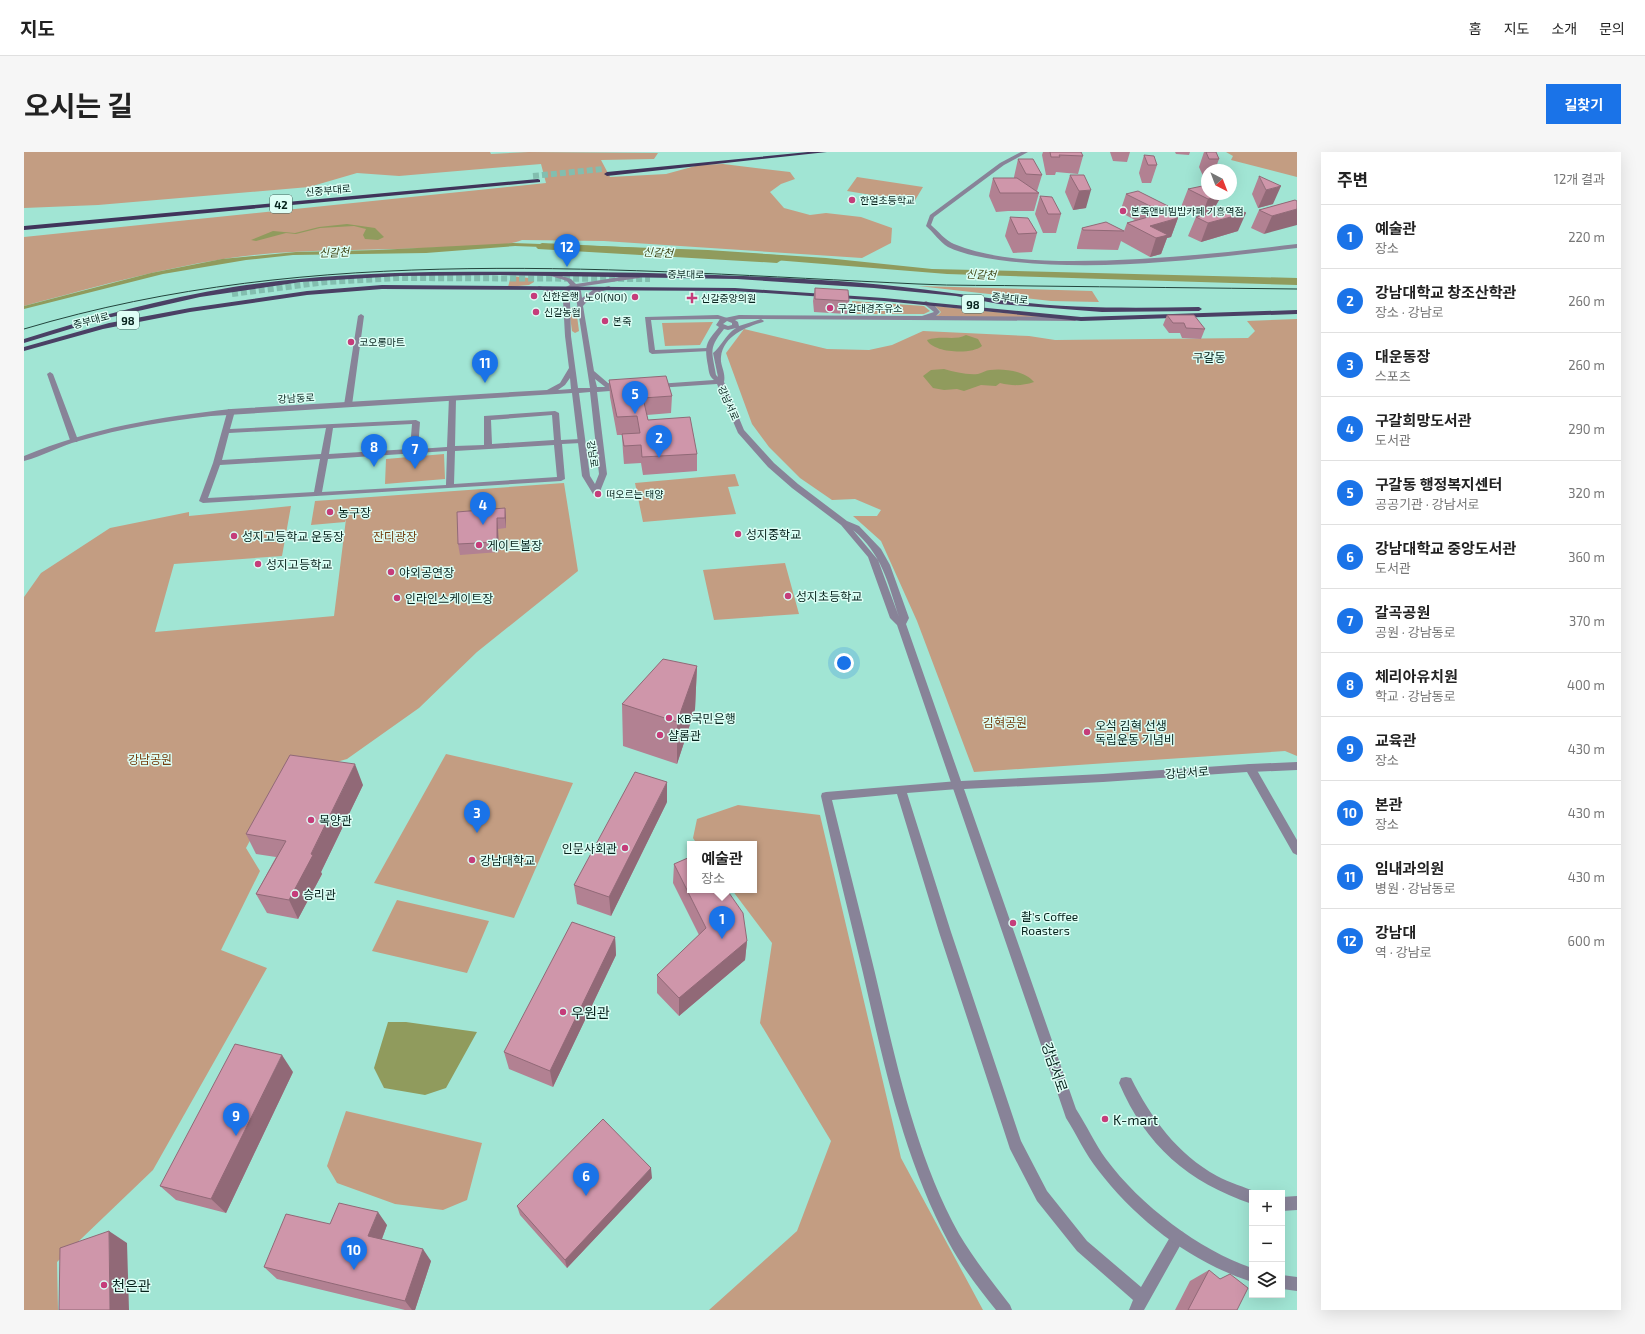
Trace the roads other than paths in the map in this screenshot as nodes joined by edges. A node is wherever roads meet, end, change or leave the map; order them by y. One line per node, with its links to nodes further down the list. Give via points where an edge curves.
1 (782, 152): 4 (highway)
2 (824, 152): 5 (highway)
3 (1025, 152): 12 (street, via 1002,164 932,216 928,225 934,235 978,254 1033,262 1134,262)
4 (603, 169)
5 (607, 174)
6 (533, 176): 9 (highway, 신중부대로 / 42)
7 (538, 181): 8 (highway, 신중부대로 / 42)
8 (351, 198): 10 (highway, 신중부대로 / 42); 11 (highway)
9 (24, 224)
10 (24, 228)
11 (24, 232)
12 (1297, 246)
13 (523, 274): 14 (main road); 21 (main road, via 537,278 540,282); 37 (main road, via 333,278 270,284 127,311)
14 (553, 275): 15 (main road); 16 (street, via 569,280)
15 (649, 278): 16 (street); 20 (main road, via 625,282 624,285); 26 (main road, 중부대로 / 98, via 820,285 1102,310); 30 (main road, 중부대로 / 98, via 835,291)
16 (576, 287): 18 (main road); 19 (main road); 22 (street, 강남로)
17 (539, 288): 18 (main road); 21 (main road); 23 (street, via 558,293)
18 (568, 288): 23 (street)
19 (609, 288): 20 (main road); 25 (street, via 592,292)
20 (638, 288): 24 (main road, via 735,290)
21 (518, 289): 38 (main road, via 339,289 227,304)
22 (579, 298): 23 (street); 25 (street, 강남로)
23 (565, 299): 44 (street, 강남로)
24 (926, 303): 32 (street, via 937,312 934,315); 34 (main road)
25 (580, 306): 45 (street, 강남로)
26 (1297, 306)
27 (1297, 312): 30 (main road, 중부대로 / 98)
28 (361, 316): 55 (street)
29 (709, 317): 33 (street); 36 (street); 42 (street, via 647,318 652,352)
30 (1111, 317): 34 (main road)
31 (783, 318): 32 (street); 33 (street); 35 (street)
32 (917, 318): 34 (street)
33 (727, 319): 36 (street); 39 (street, via 735,322)
34 (1081, 319)
35 (767, 320): 39 (street, via 753,320); 43 (street, via 744,326 730,334)
36 (721, 324): 39 (street); 42 (street)
37 (69, 327): 38 (main road, 중부대로 / 98, via 196,300 233,296); 40 (main road, 중부대로 / 98)
38 (103, 327): 41 (main road, 중부대로 / 98)
39 (733, 327): 43 (street, via 720,340 716,350)
40 (24, 341)
41 (25, 349)
42 (708, 350): 47 (street, via 713,376)
43 (717, 359): 47 (street, via 722,375)
44 (572, 368): 52 (street, 강남로); 53 (street, via 564,384)
45 (591, 372): 49 (street, via 606,385); 51 (street, 강남로)
46 (50, 374): 59 (street)
47 (720, 382): 48 (street, 강남서로); 72 (street, 강남서로, via 745,436 771,465 844,523 848,531 870,553 895,618 901,624)
48 (647, 387)
49 (623, 388): 50 (street); 51 (street)
50 (631, 388)
51 (593, 390): 52 (street); 60 (street, 강남로, via 603,474 596,492 586,476)
52 (574, 391): 53 (street, 강남동로); 60 (street, 강남로)
53 (546, 393): 54 (street, 강남동로)
54 (452, 399): 55 (street, 강남동로); 63 (street)
55 (348, 405): 56 (street, 강남동로)
56 (231, 411): 58 (street); 59 (street, 강남동로, via 132,425)
57 (330, 426): 58 (street); 64 (street, via 416,422); 65 (street)
58 (226, 431): 67 (street)
59 (74, 440): 66 (street, 강남동로)
60 (581, 441): 61 (street)
61 (558, 442): 62 (street); 62 (street, via 555,413 487,418); 68 (street, via 561,479)
62 (488, 447): 63 (street)
63 (450, 450): 64 (street); 68 (street)
64 (414, 452): 65 (street)
65 (324, 457): 67 (street); 69 (street)
66 (24, 459)
67 (217, 464): 69 (street, via 203,501)
68 (450, 487): 69 (street)
69 (317, 495)
70 (1296, 767): 71 (street, 강남서로)
71 (1250, 768): 72 (street, 강남서로); 74 (street)
72 (958, 785): 73 (street); 79 (street, 강남서로, via 1072,1113 1102,1164 1141,1208)
73 (901, 790): 83 (street, via 1015,1144 1042,1196 1082,1246); 84 (street, via 826,796 898,1092 936,1206 971,1265)
74 (1297, 850)
75 (1126, 1083): 76 (street, via 1146,1121 1168,1147 1195,1170 1234,1192)
76 (1249, 1196)
77 (1297, 1203): 78 (street)
78 (1285, 1204)
79 (1178, 1237): 80 (street, 강남서로, via 1234,1270); 83 (street)
80 (1249, 1274)
81 (1285, 1282): 82 (street)
82 (1297, 1284)
83 (1139, 1305)
84 (1005, 1310)

